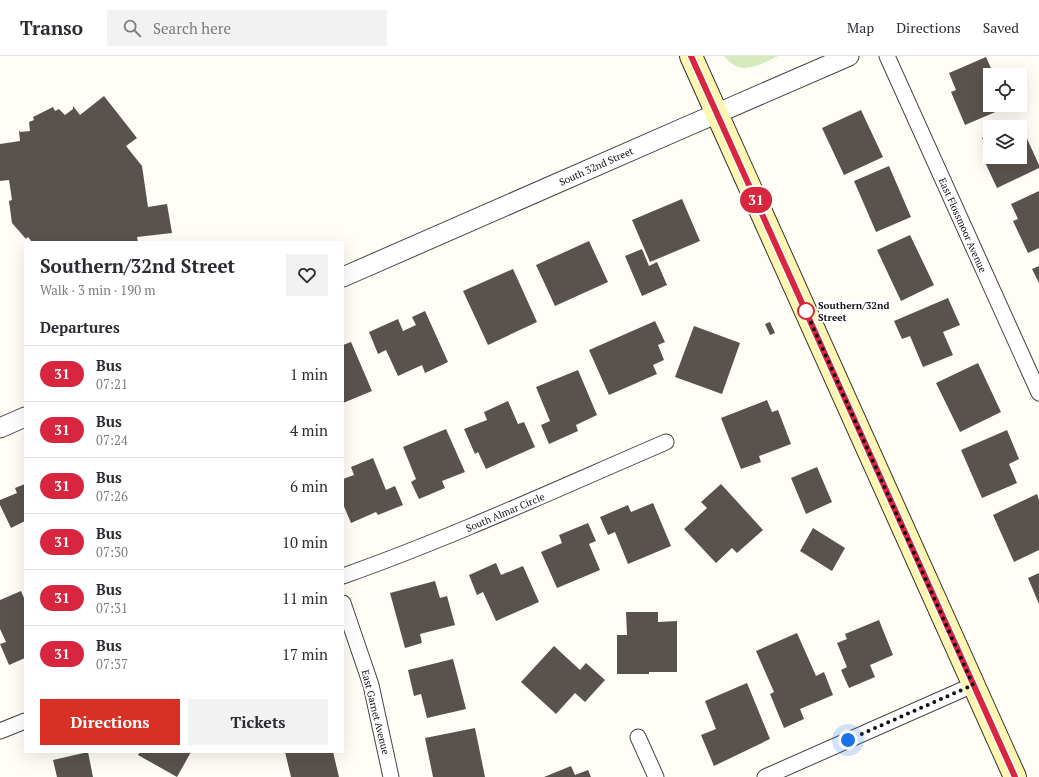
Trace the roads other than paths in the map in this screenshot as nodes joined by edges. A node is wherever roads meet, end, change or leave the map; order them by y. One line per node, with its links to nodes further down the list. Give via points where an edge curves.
1 (691, 56): 4 (main road)
2 (849, 56): 4 (street, South 32nd Street)
3 (887, 56): 6 (street, East Flossmoor Avenue)
4 (717, 113): 5 (street, South 32nd Street); 12 (main road)
5 (344, 277)
6 (1039, 393)
7 (24, 417): 8 (street)
8 (0, 428)
9 (666, 442): 10 (street, South Almar Circle, via 468,528)
10 (344, 576)
11 (344, 606): 16 (street, East Garnet Avenue, via 371,685)
12 (973, 685): 18 (street); 19 (main road)
13 (24, 721): 14 (street)
14 (0, 731)
15 (638, 737): 17 (street)
16 (391, 777)
17 (656, 777)
18 (765, 777)
19 (1015, 777)

